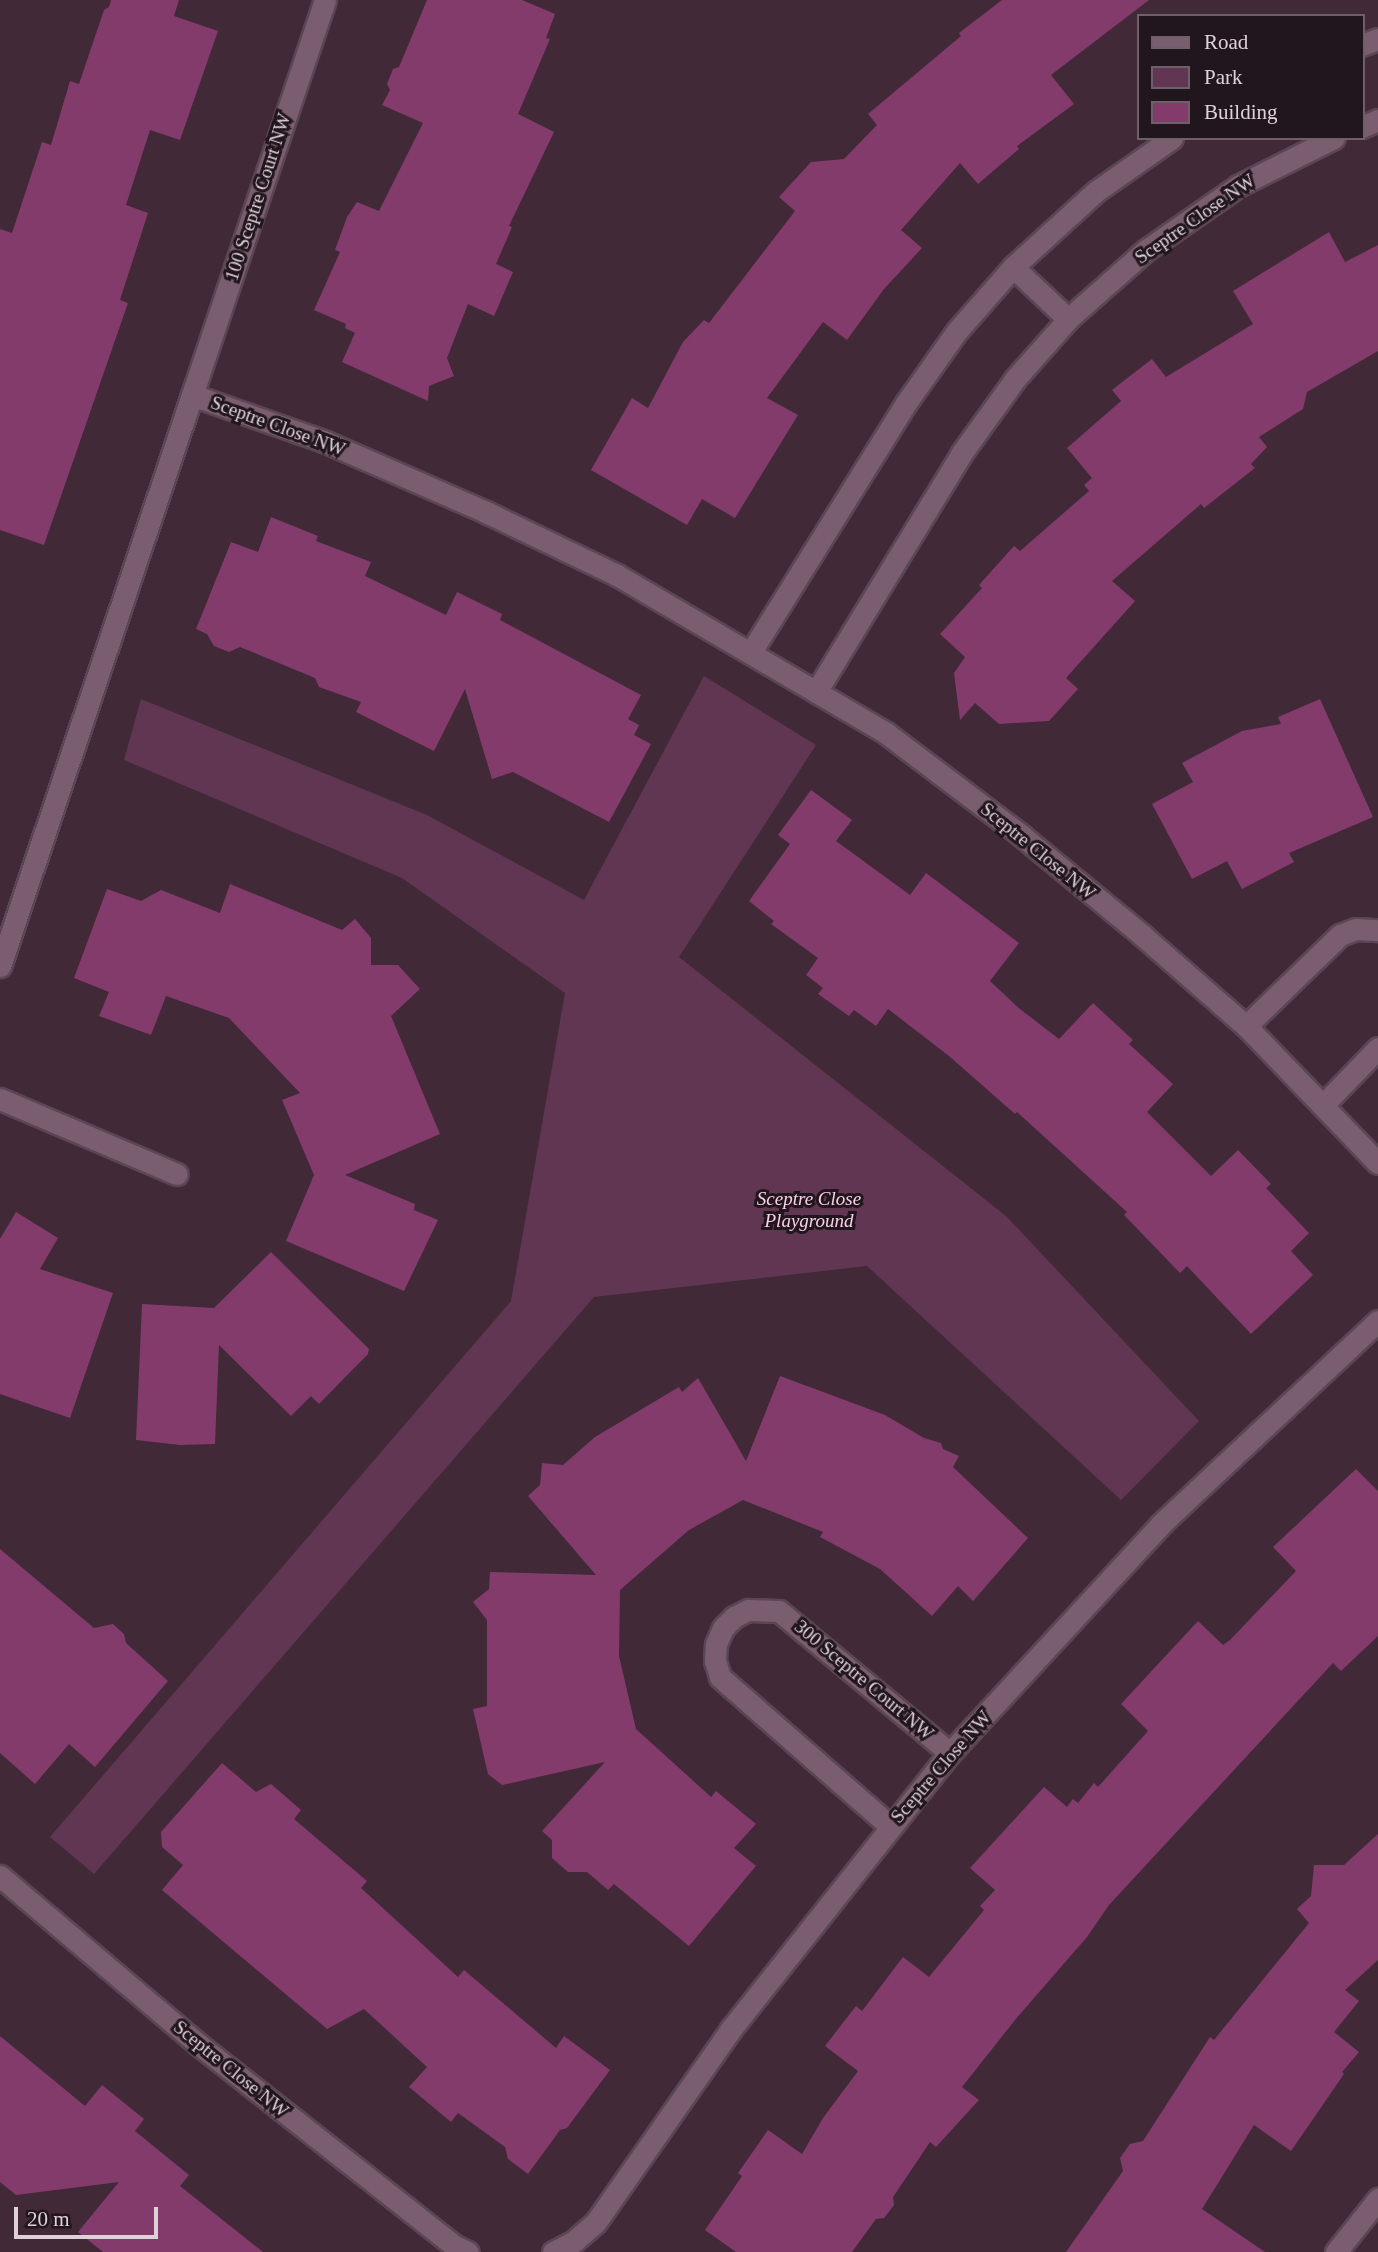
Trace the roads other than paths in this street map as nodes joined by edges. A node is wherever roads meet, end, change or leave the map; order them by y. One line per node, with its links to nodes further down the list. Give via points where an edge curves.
1 (325, 0): 6 (street, 100 Sceptre Court NW)
2 (1169, 140): 4 (street, via 1095,192)
3 (1330, 140): 5 (street, Sceptre Close NW, via 1238,186 1146,250)
4 (1013, 267): 5 (street); 7 (street, via 957,331 906,403)
5 (1069, 319): 8 (street, Sceptre Close NW, via 1015,379 961,454)
6 (192, 395): 7 (street, Sceptre Close NW, via 326,442 486,512 617,575); 10 (street, Sceptre Close NW)
7 (751, 652): 8 (street, Sceptre Close NW)
8 (816, 692): 11 (street, Sceptre Close NW, via 886,733 1022,836)
9 (1378, 930): 11 (street, via 1356,929 1340,935)
10 (0, 966)
11 (1246, 1026): 14 (street, Sceptre Close NW)
12 (1378, 1048): 14 (street)
13 (0, 1099): 16 (street)
14 (1324, 1104): 15 (street, Sceptre Close NW)
15 (1378, 1163)
16 (177, 1174)
17 (1378, 1321): 18 (street, Sceptre Close NW, via 1161,1524)
18 (950, 1753): 19 (street, Sceptre Close NW); 19 (street, 300 Sceptre Court NW, via 779,1611 748,1610 723,1628 716,1644 720,1677)
19 (890, 1826): 23 (street, Sceptre Close NW, via 732,2029 596,2222)
20 (0, 1876): 22 (street, Sceptre Close NW, via 198,2044)
21 (1378, 2199): 24 (street)
22 (468, 2252)
23 (553, 2252)
24 (1336, 2252)

